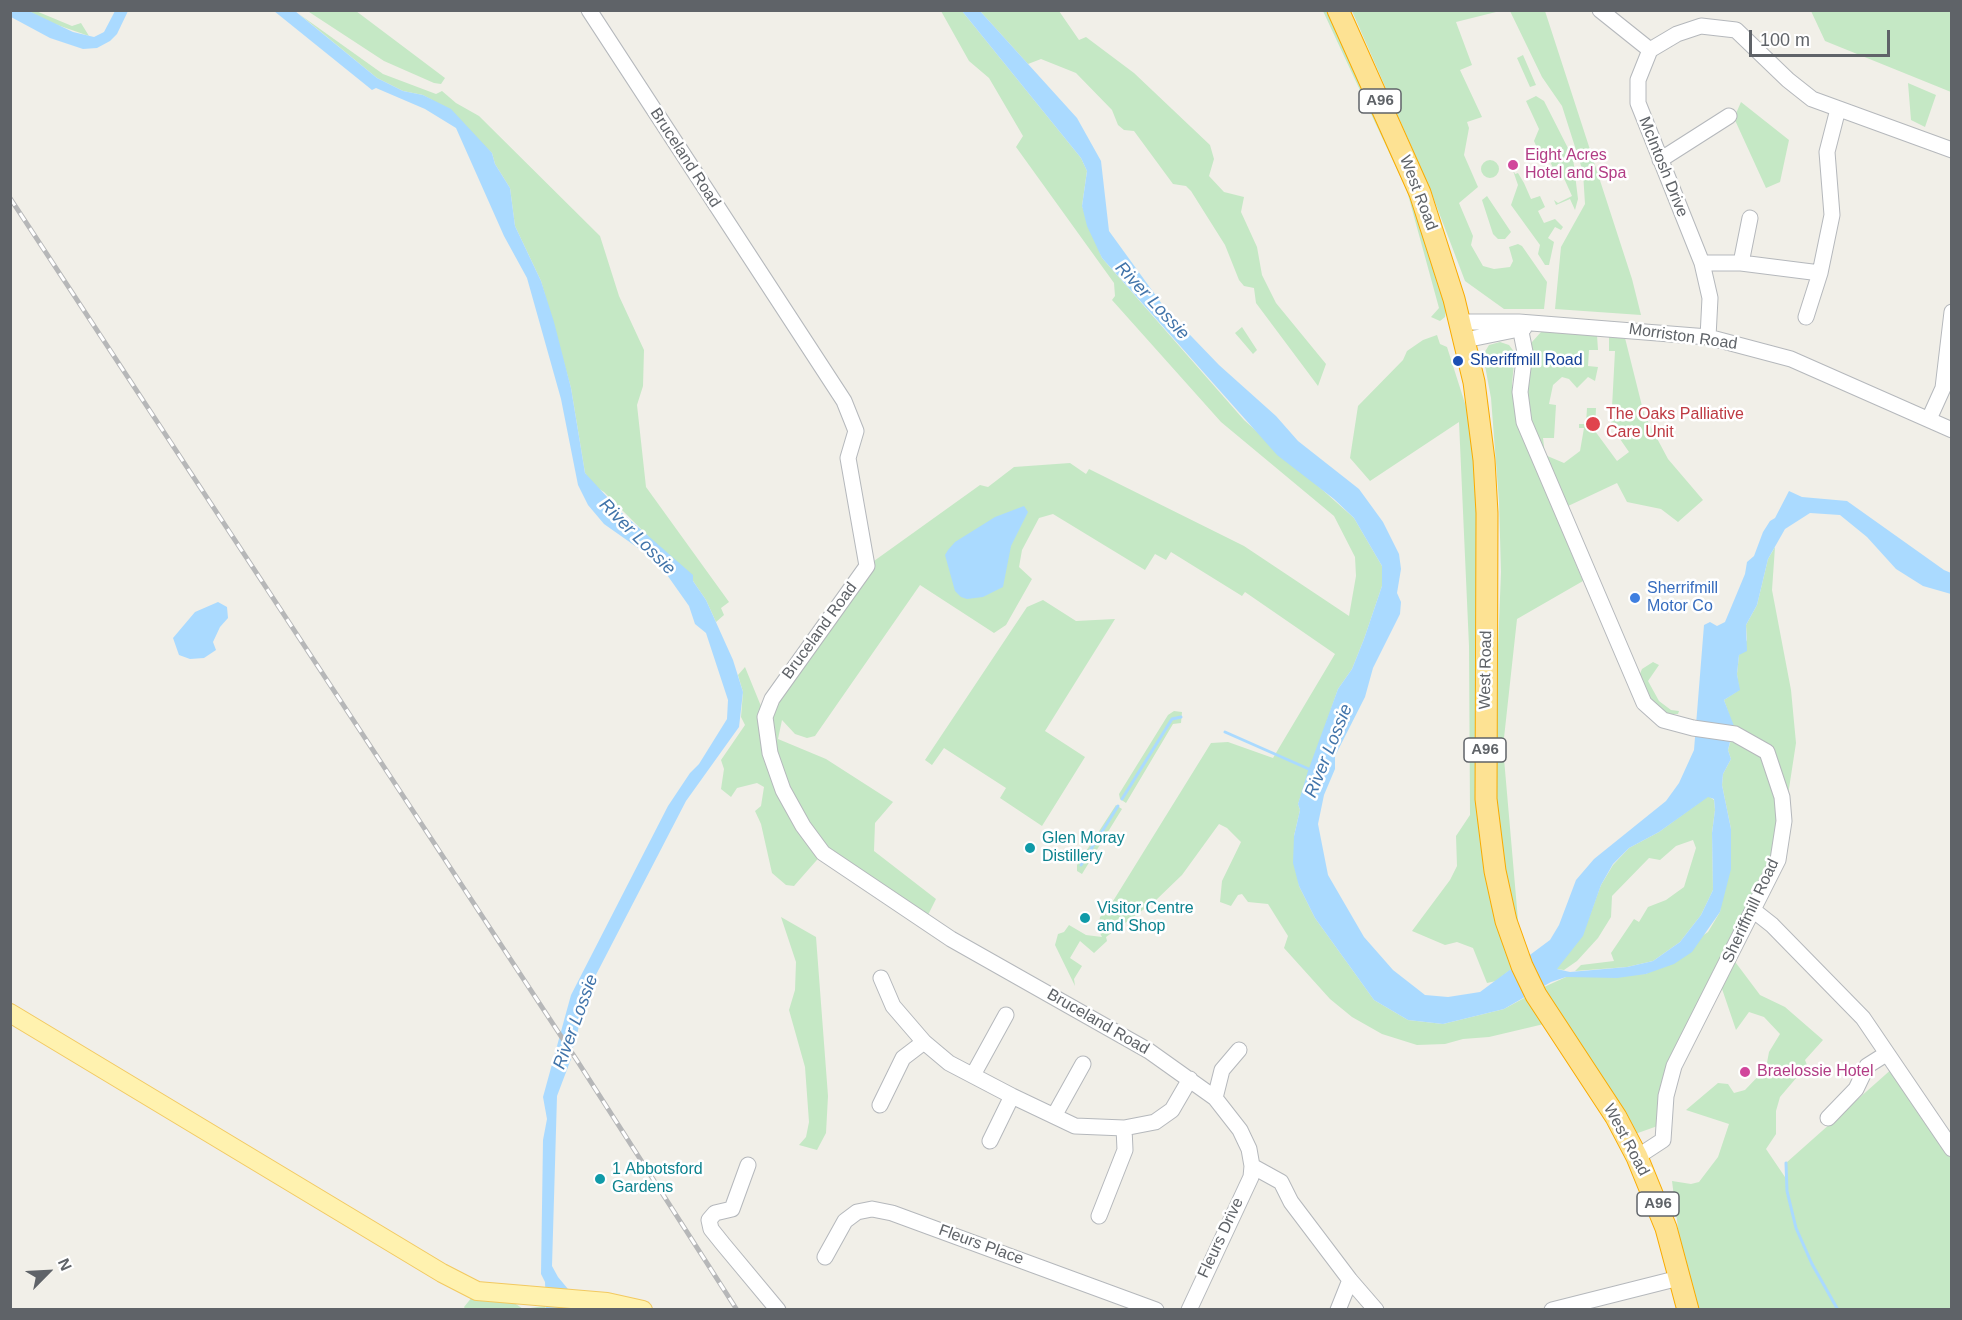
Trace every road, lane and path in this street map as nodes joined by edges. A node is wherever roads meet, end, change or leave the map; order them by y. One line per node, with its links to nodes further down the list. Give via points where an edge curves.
1 (589, 10): 30 (street, Bruceland Road, via 844,401 856,431 848,458 867,566 772,699 765,717 770,753 783,790 803,826 823,853 951,939 1101,1022)
2 (1338, 10): 17 (highway, West Road / A96, via 1420,193)
3 (1600, 10): 4 (street)
4 (1650, 50): 5 (street, via 1701,26 1736,30 1812,99); 8 (street, McIntosh Drive, via 1638,80 1638,103)
5 (1838, 109): 7 (street); 12 (street, via 1827,152 1832,215)
6 (1729, 116): 8 (street)
7 (1952, 150)
8 (1660, 160): 10 (street, McIntosh Drive)
9 (1750, 218): 11 (street)
10 (1702, 263): 11 (street); 18 (street, McIntosh Drive, via 1710,298)
11 (1741, 263): 12 (street)
12 (1820, 273): 14 (street)
13 (1952, 312): 15 (street)
14 (1806, 317)
15 (1951, 318): 19 (street, via 1942,388)
16 (1520, 325): 17 (street, Morriston Road); 18 (street, Morriston Road); 21 (street, Sheriffmill Road, via 1525,352 1520,393 1524,422 1628,669 1649,709 1663,720 1735,734 1767,752 1774,767 1784,821 1778,860)
17 (1463, 331): 39 (highway, West Road / A96, via 1478,409 1487,513 1486,799 1495,872 1506,921 1536,995 1616,1117)
18 (1708, 337): 19 (street, Morriston Road, via 1791,359)
19 (1929, 419): 20 (street, Morriston Road)
20 (1952, 430)
21 (1753, 910): 27 (street, via 1844,997); 39 (street, Sheriffmill Road, via 1674,1066 1666,1096 1663,1140)
22 (881, 978): 25 (street, via 894,1006)
23 (10, 1013): 46 (main road, via 477,1291 584,1300)
24 (1006, 1015): 29 (street)
25 (924, 1042): 29 (street); 33 (street, via 903,1058)
26 (1239, 1050): 32 (street, via 1222,1070)
27 (1886, 1054): 35 (street, via 1867,1066 1857,1089); 38 (street)
28 (1083, 1064): 34 (street)
29 (973, 1075): 31 (street)
30 (1190, 1079): 32 (street, Bruceland Road); 36 (street, via 1172,1110 1155,1122)
31 (1012, 1096): 34 (street); 37 (street)
32 (1215, 1098): 41 (street, Bruceland Road, via 1240,1130)
33 (880, 1105)
34 (1054, 1116): 36 (street, via 1075,1126)
35 (1828, 1118)
36 (1124, 1128): 42 (street, via 1125,1150)
37 (990, 1141)
38 (1952, 1149)
39 (1637, 1157): 44 (highway, West Road / A96, via 1660,1211)
40 (748, 1165): 47 (street, via 732,1209 715,1213 709,1220 723,1244)
41 (1252, 1166): 45 (street, via 1281,1182 1291,1202); 49 (street, Fleurs Drive, via 1251,1176)
42 (1099, 1215)
43 (825, 1257): 48 (street, Fleurs Place, via 845,1221 857,1212 872,1209)
44 (1679, 1278): 52 (street); 53 (highway, West Road / A96)
45 (1350, 1280): 50 (street); 51 (street)
46 (643, 1310)
47 (778, 1310)
48 (1156, 1310)
49 (1189, 1310)
50 (1338, 1310)
51 (1376, 1310)
52 (1552, 1310)
53 (1688, 1310)

